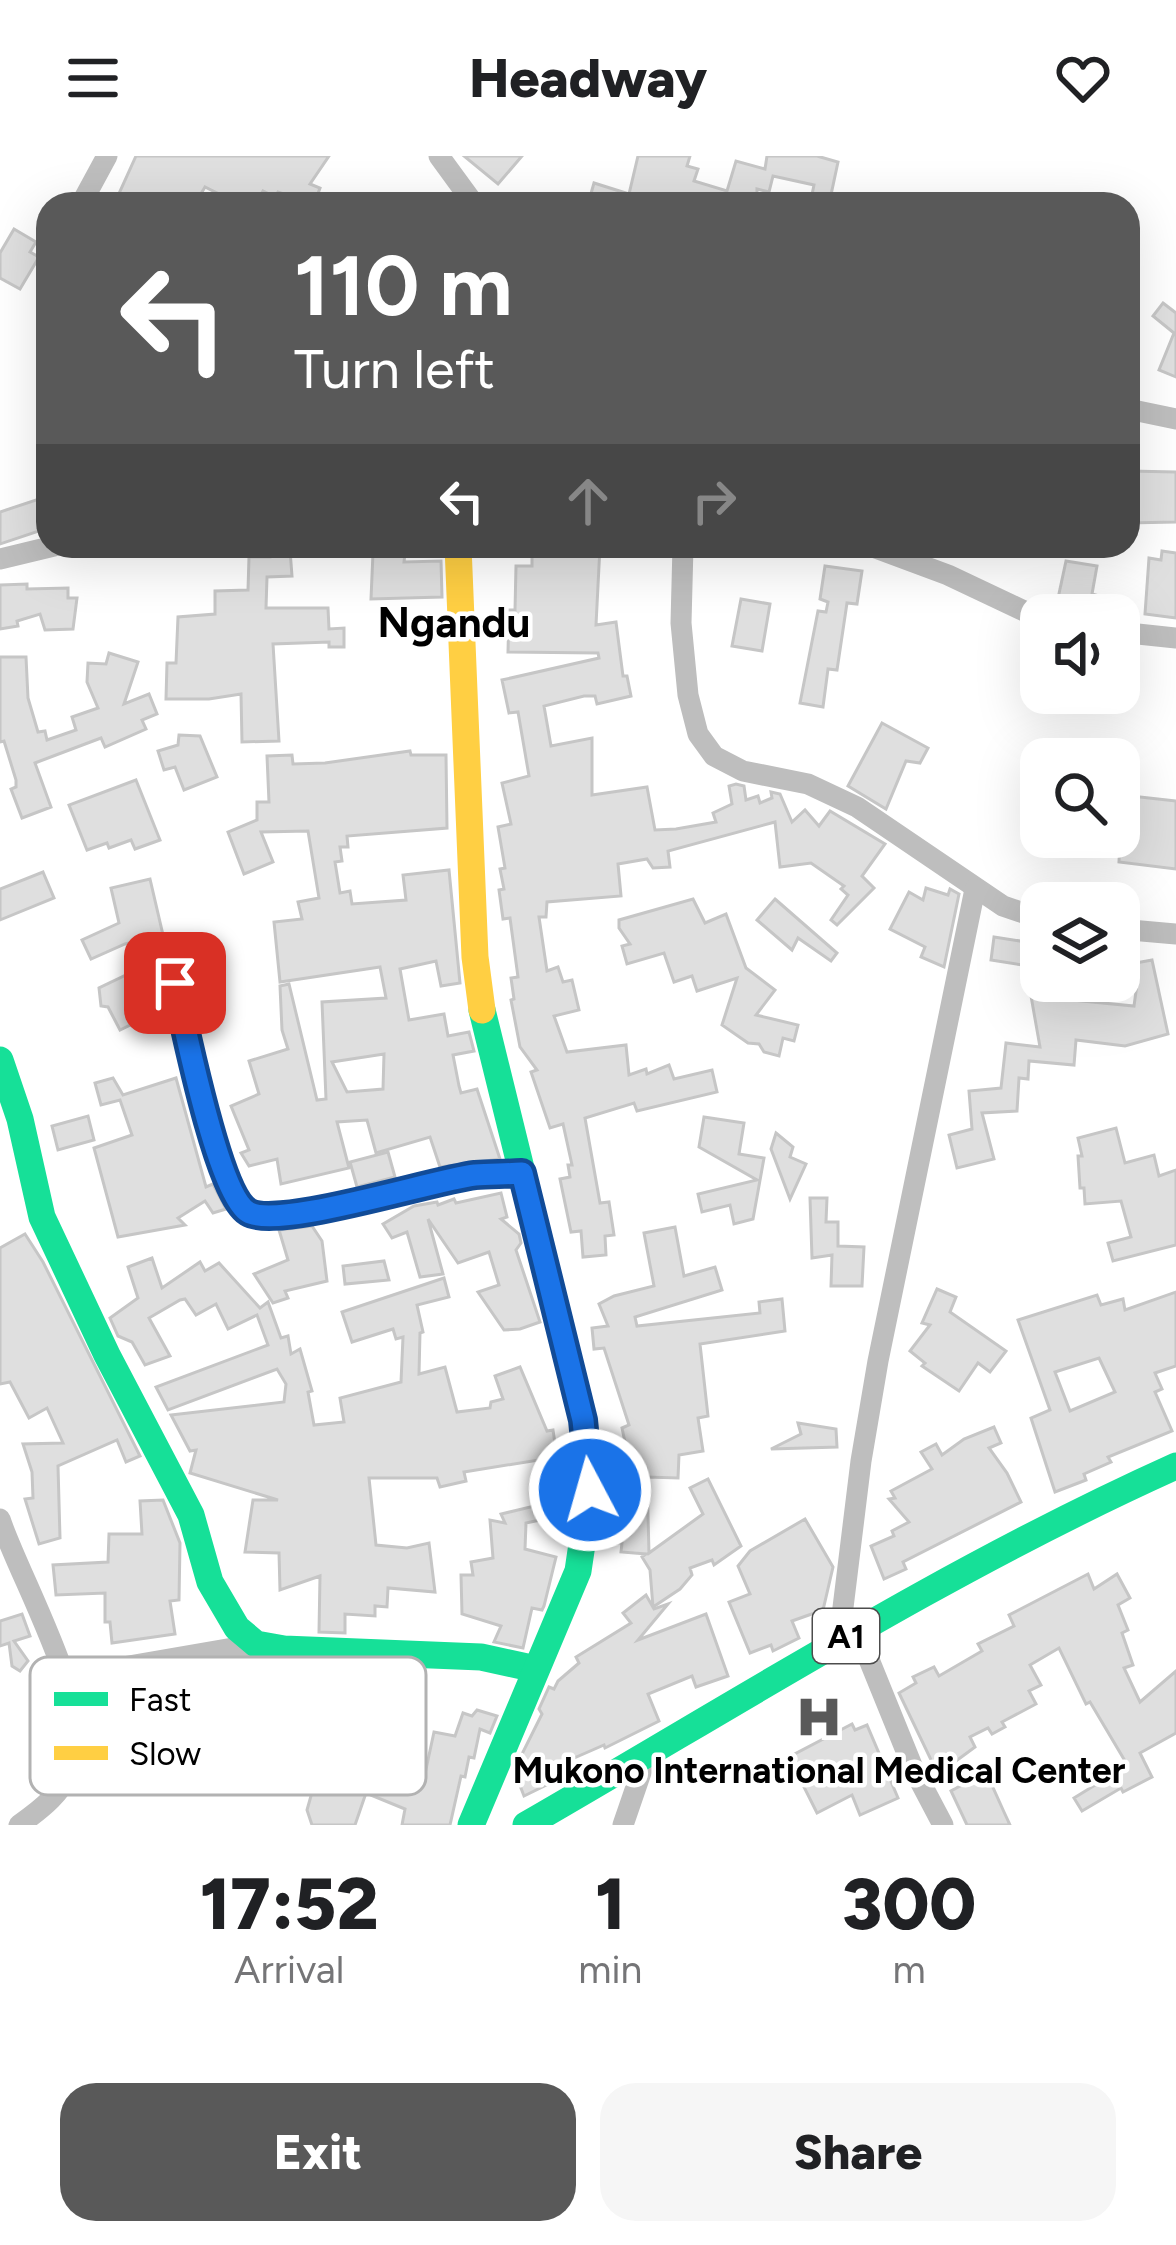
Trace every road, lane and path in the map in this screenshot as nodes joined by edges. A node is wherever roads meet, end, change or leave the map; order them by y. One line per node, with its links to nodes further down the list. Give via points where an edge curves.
1 (107, 156): 3 (street)
2 (440, 156): 4 (street)
3 (88, 192)
4 (466, 192)
5 (1140, 412): 6 (street)
6 (1176, 419)
7 (36, 550): 11 (street)
8 (458, 558): 21 (main road, via 475,957 489,1052)
9 (683, 558): 15 (street, via 688,695 713,757 857,807)
10 (902, 558): 12 (street)
11 (0, 559)
12 (1020, 609)
13 (1140, 634): 14 (street)
14 (1176, 638)
15 (976, 889): 16 (street); 24 (street, via 878,1361 861,1461)
16 (1020, 912)
17 (1140, 930): 18 (street)
18 (1176, 934)
19 (175, 983): 21 (street, via 230,1186 250,1215)
20 (0, 1060): 25 (main road, via 42,1217 191,1515 210,1582)
21 (522, 1173): 28 (main road, via 583,1420 590,1490 578,1570)
22 (1176, 1466): 24 (main road, A1, via 1102,1497)
23 (0, 1519): 26 (street)
24 (848, 1635): 29 (main road, A1); 35 (street)
25 (256, 1644): 27 (street); 28 (main road, via 481,1657)
26 (57, 1657)
27 (181, 1657)
28 (536, 1669): 32 (main road)
29 (646, 1757): 33 (main road, A1); 34 (street)
30 (57, 1795): 31 (street)
31 (19, 1825)
32 (471, 1825)
33 (526, 1825)
34 (623, 1825)
35 (943, 1825)

